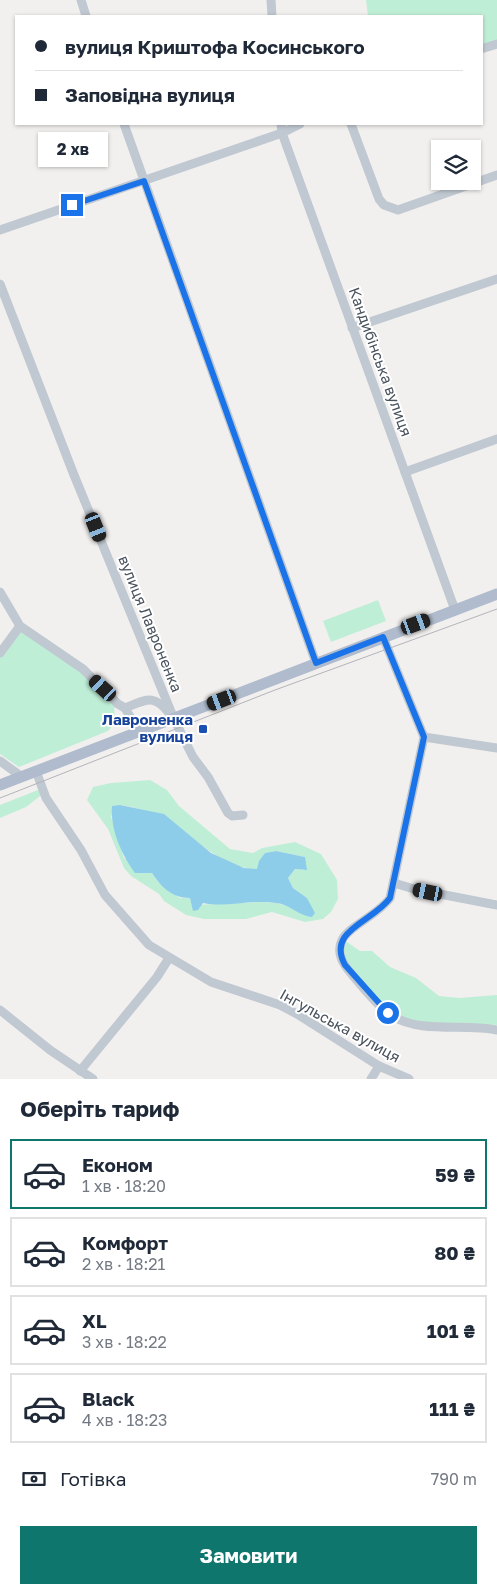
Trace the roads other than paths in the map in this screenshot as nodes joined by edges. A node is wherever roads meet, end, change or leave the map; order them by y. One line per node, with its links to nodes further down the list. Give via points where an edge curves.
1 (82, 0): 3 (street)
2 (271, 0): 4 (street)
3 (86, 15)
4 (272, 15)
5 (497, 44): 6 (street)
6 (483, 48)
7 (124, 125): 12 (street)
8 (295, 125): 10 (street)
9 (351, 125): 11 (street, via 379,199 390,208 398,210)
10 (281, 128): 12 (street); 16 (street, Кандибінська вулиця)
11 (497, 175)
12 (144, 181): 13 (street); 25 (street)
13 (0, 230)
14 (497, 279): 16 (street)
15 (0, 284): 27 (street, вулиця Лавроненка)
16 (352, 328): 18 (street, Кандибінська вулиця)
17 (497, 439): 18 (street)
18 (405, 472): 21 (street, Кандибінська вулиця)
19 (0, 592): 22 (street)
20 (497, 594): 21 (main road)
21 (455, 610): 23 (main road)
22 (20, 626): 24 (street); 26 (street, via 83,669)
23 (383, 637): 25 (main road); 29 (street)
24 (0, 653)
25 (316, 663): 27 (main road)
26 (125, 708): 27 (street, via 148,699 157,700); 28 (street)
27 (174, 719): 28 (main road); 35 (street, вулиця Лавроненка, via 228,813)
28 (139, 732): 32 (main road)
29 (424, 737): 30 (street); 36 (street)
30 (497, 748)
31 (0, 761): 33 (street)
32 (36, 771): 33 (main road); 38 (street, Інгульська вулиця, via 46,798 81,850 105,895 134,930)
33 (22, 777): 34 (main road)
34 (0, 785)
35 (243, 815)
36 (394, 882): 37 (street); 40 (street, via 384,906 346,934 339,952 345,965 388,1013 398,1019 428,1026)
37 (497, 905)
38 (170, 958): 41 (street, Інгульська вулиця, via 211,982 280,1005); 42 (street)
39 (0, 1010): 42 (street)
40 (497, 1030)
41 (379, 1066): 44 (street); 45 (street, Інгульська вулиця)
42 (80, 1071): 43 (street)
43 (93, 1079)
44 (371, 1079)
45 (409, 1079)

